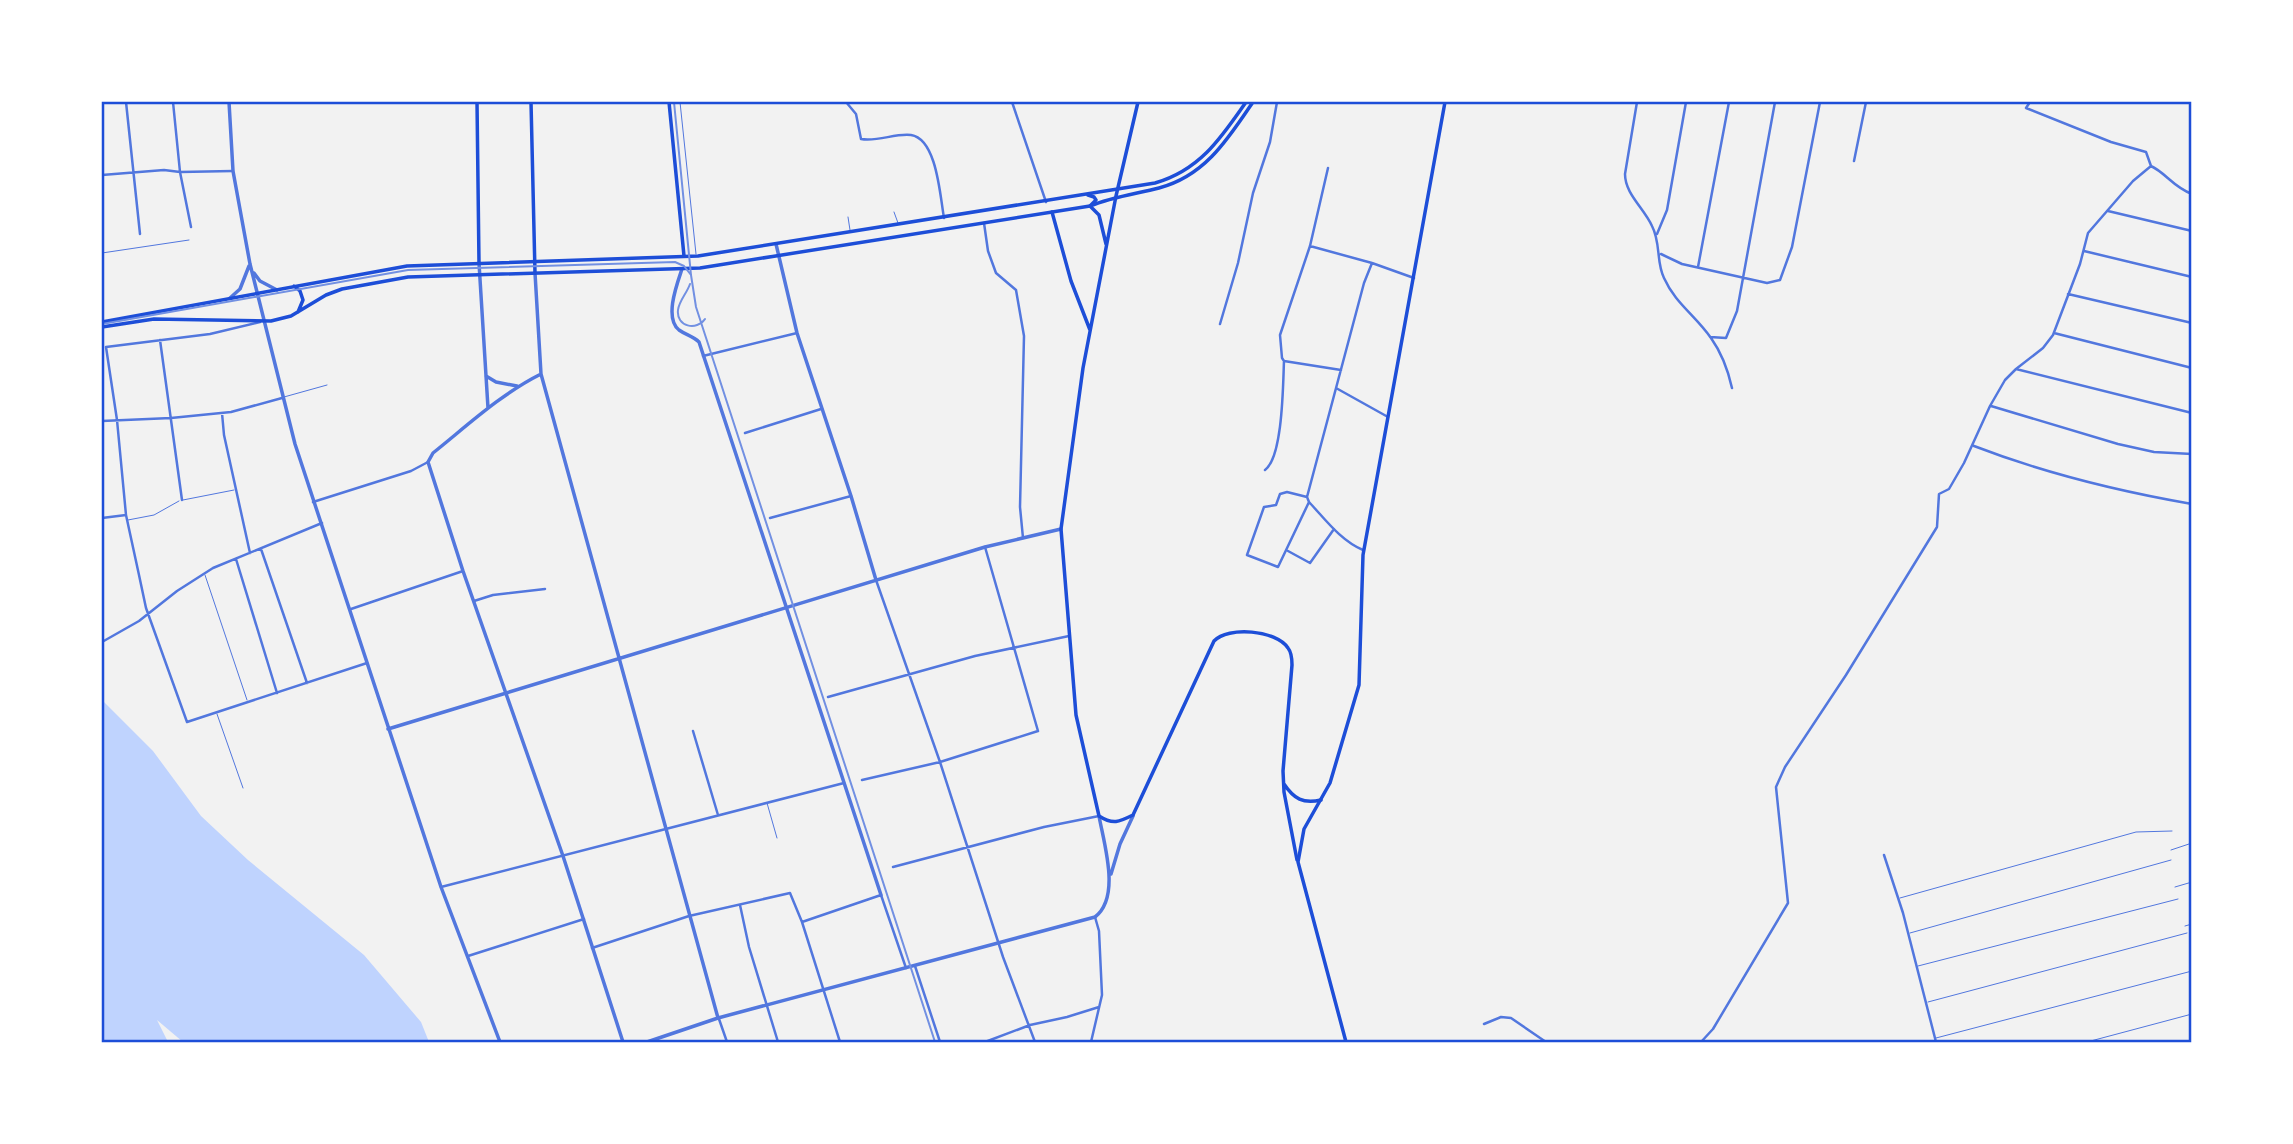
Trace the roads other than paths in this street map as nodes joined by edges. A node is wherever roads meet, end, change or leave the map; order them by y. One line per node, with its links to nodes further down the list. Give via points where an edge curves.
1 (102, 102): 2 (street)
2 (126, 102): 3 (street); 28 (street)
3 (133, 102)
4 (173, 102): 29 (street)
5 (229, 102): 27 (street)
6 (477, 102): 61 (main road)
7 (531, 102): 59 (main road)
8 (669, 102): 58 (main road)
9 (680, 102): 56 (lane)
10 (846, 102): 41 (street, via 856,114 862,139 910,135 924,143 932,155)
11 (1012, 102): 35 (street)
12 (1138, 102): 31 (main road)
13 (1246, 102): 31 (main road, via 1198,163 1165,180)
14 (1253, 102): 34 (main road, via 1219,150 1189,176 1156,189)
15 (1277, 102): 80 (street)
16 (1446, 102): 69 (main road)
17 (1637, 102): 48 (street, via 1625,174 1628,188)
18 (1686, 102): 48 (street, via 1667,209)
19 (1730, 102): 63 (street)
20 (1775, 102): 67 (street)
21 (1820, 102): 67 (street, via 1793,247 1783,276 1775,283)
22 (1866, 102): 24 (street)
23 (2030, 102): 25 (street, via 2026,108 2146,152)
24 (1854, 161)
25 (2151, 166): 32 (street, via 2175,187); 37 (street)
26 (1328, 168): 52 (street)
27 (233, 171): 29 (street); 62 (street)
28 (133, 172): 29 (street); 30 (street); 47 (street)
29 (180, 172): 44 (street)
30 (102, 175)
31 (1118, 190): 33 (main road); 34 (main road)
32 (2192, 194)
33 (1088, 195): 35 (main road); 36 (main road, via 1096,200)
34 (1116, 196): 36 (main road); 51 (main road)
35 (1046, 202): 41 (main road)
36 (1090, 206): 39 (main road); 51 (main road, via 1099,215)
37 (2108, 211): 45 (street); 53 (street, via 2088,233)
38 (894, 212): 43 (lane)
39 (1052, 212): 42 (main road); 82 (main road)
40 (848, 217): 46 (lane)
41 (944, 218): 43 (main road)
42 (984, 223): 57 (main road); 127 (street, via 992,263 999,277 1016,290 1024,329)
43 (899, 225): 46 (main road)
44 (191, 227)
45 (2192, 231)
46 (850, 232): 50 (main road)
47 (140, 234)
48 (1657, 235): 55 (street)
49 (190, 240): 54 (lane)
50 (776, 244): 56 (main road); 57 (street)
51 (1106, 246): 82 (main road)
52 (1310, 246): 60 (street); 88 (street, via 1280,335)
53 (2084, 251): 68 (street); 73 (street)
54 (102, 253)
55 (1660, 253): 63 (street); 85 (street, via 1661,273 1669,289)
56 (696, 256): 58 (main road)
57 (778, 256): 64 (main road); 83 (street)
58 (684, 257): 59 (main road); 64 (lane)
59 (535, 261): 61 (main road); 65 (main road)
60 (1372, 262): 69 (street); 91 (street)
61 (479, 263): 66 (street); 70 (main road, via 407,266)
62 (250, 264): 71 (street, via 260,281); 72 (street); 74 (street, via 240,289)
63 (1698, 267): 67 (street)
64 (682, 269): 65 (main road); 87 (street, via 673,323 697,339)
65 (535, 273): 66 (main road); 92 (street)
66 (479, 274): 75 (main road, via 408,277 352,287 326,295); 93 (street)
67 (1744, 277): 85 (street, via 1730,333 1724,338)
68 (2192, 277)
69 (1414, 278): 104 (main road)
70 (294, 286): 71 (main road); 75 (main road, via 303,300)
71 (277, 290): 72 (main road)
72 (257, 293): 74 (main road); 77 (street)
73 (2068, 294): 79 (street); 84 (street)
74 (228, 299): 76 (main road)
75 (297, 313): 77 (main road)
76 (121, 321): 77 (main road); 78 (main road); 81 (main road)
77 (263, 321): 86 (street); 98 (street)
78 (102, 322)
79 (2192, 323)
80 (1220, 324)
81 (102, 327)
82 (1090, 330): 125 (main road)
83 (797, 333): 87 (street); 101 (street)
84 (2054, 333): 89 (street); 90 (street)
85 (1710, 337): 97 (street)
86 (160, 340): 105 (street); 106 (street, via 106,347)
87 (703, 356): 139 (street)
88 (1284, 361): 91 (street); 112 (street, via 1278,437 1272,462)
89 (2192, 368)
90 (2016, 369): 99 (street); 103 (street)
91 (1341, 370): 96 (street)
92 (541, 374): 95 (street); 145 (street)
93 (486, 376): 95 (street); 100 (street)
94 (327, 386): 98 (lane)
95 (517, 386): 100 (street)
96 (1336, 388): 104 (street); 115 (street)
97 (1732, 388)
98 (282, 398): 102 (street); 117 (street)
99 (1990, 406): 109 (street); 110 (street, via 2118,444)
100 (488, 408): 111 (street)
101 (821, 409): 108 (street); 114 (street)
102 (222, 413): 105 (street); 113 (street)
103 (2192, 413)
104 (1388, 417): 131 (main road)
105 (171, 418): 106 (street); 116 (street)
106 (117, 420): 107 (street); 120 (street)
107 (102, 421)
108 (744, 432)
109 (1973, 446): 119 (street, via 2101,486); 221 (street, via 1949,489 1939,494 1937,527 1785,767 1776,787 1788,903)
110 (2192, 454)
111 (428, 462): 117 (street); 134 (street)
112 (1265, 470)
113 (236, 489): 116 (lane); 132 (street)
114 (851, 496): 122 (street); 136 (street)
115 (1307, 497): 118 (street); 130 (street, via 1287,492 1280,494 1276,505 1264,507 1247,555 1278,566)
116 (182, 500): 123 (lane, via 154,515)
117 (313, 502): 124 (street)
118 (1308, 502): 126 (street); 130 (street)
119 (2192, 504)
120 (126, 515): 121 (street); 123 (street)
121 (102, 517)
122 (770, 518)
123 (127, 520): 141 (street)
124 (322, 523): 129 (street); 140 (street)
125 (1060, 529): 127 (street); 142 (main road)
126 (1334, 529): 130 (street, via 1310,563); 131 (street)
127 (1023, 538): 128 (street)
128 (985, 547): 136 (street); 144 (street)
129 (261, 549): 132 (street); 148 (street)
130 (1287, 550)
131 (1363, 550): 161 (main road, via 1359,685)
132 (250, 554): 133 (street)
133 (236, 558): 135 (street); 150 (street)
134 (463, 571): 138 (street); 140 (street)
135 (205, 573): 141 (street); 152 (lane)
136 (876, 580): 139 (street); 147 (street)
137 (545, 589): 138 (street)
138 (474, 601): 149 (street)
139 (787, 607): 145 (street); 158 (street)
140 (350, 610): 146 (street)
141 (148, 613): 143 (street); 153 (street, via 187,723)
142 (1069, 636): 144 (street); 165 (main road, via 1076,715)
143 (102, 642)
144 (1013, 647): 147 (street); 156 (street, via 1038,731)
145 (620, 658): 149 (street); 166 (street)
146 (367, 663): 148 (street); 154 (street)
147 (908, 674): 151 (street); 156 (street)
148 (307, 683): 150 (street)
149 (506, 692): 154 (street); 173 (street)
150 (277, 693): 152 (street)
151 (828, 697)
152 (248, 703): 153 (street)
153 (216, 713): 160 (lane)
154 (388, 729): 179 (street)
155 (693, 731): 163 (street)
156 (940, 762): 157 (street); 170 (street)
157 (862, 780)
158 (844, 783): 162 (street); 181 (street)
159 (1284, 783): 161 (main road, via 1297,799); 164 (main road, via 1290,652 1267,635 1223,633 1205,657); 175 (main road)
160 (243, 788)
161 (1323, 799): 175 (main road, via 1304,829)
162 (766, 802): 163 (street); 168 (lane)
163 (719, 815): 166 (street)
164 (1133, 816): 165 (main road, via 1114,823); 177 (street)
165 (1099, 817): 170 (street); 177 (street)
166 (668, 828): 173 (street); 185 (street)
167 (2172, 831): 182 (lane, via 2136,832)
168 (777, 838)
169 (2192, 843): 171 (lane)
170 (968, 846): 176 (street); 193 (street)
171 (2171, 850)
172 (1884, 855): 182 (street)
173 (563, 856): 179 (street); 187 (street)
174 (2171, 860): 192 (lane)
175 (1298, 862): 219 (main road)
176 (893, 867)
177 (1110, 876): 186 (street, via 1103,907)
178 (2192, 882): 180 (lane)
179 (441, 887): 195 (street)
180 (2175, 887)
181 (881, 895): 188 (street); 198 (street)
182 (1898, 898): 192 (street)
183 (2178, 898): 197 (lane)
184 (740, 905): 185 (street); 188 (street, via 790,893); 202 (street)
185 (690, 916): 194 (street); 205 (street)
186 (1095, 917): 193 (street); 203 (street)
187 (584, 919): 194 (street); 195 (street)
188 (802, 922): 200 (street)
189 (2192, 924): 190 (lane)
190 (2185, 926)
191 (2188, 933): 201 (lane)
192 (1908, 934): 197 (street)
193 (998, 942): 196 (street); 207 (street)
194 (592, 947): 210 (street)
195 (468, 956): 209 (street)
196 (915, 966): 198 (street); 215 (street)
197 (1916, 967): 201 (street)
198 (906, 969): 200 (street)
199 (2192, 971): 208 (lane)
200 (823, 991): 202 (street); 214 (street)
201 (1926, 1003): 208 (street)
202 (767, 1004): 205 (street); 213 (street)
203 (1101, 1005): 207 (street); 218 (street)
204 (2192, 1014): 222 (lane)
205 (718, 1018): 211 (street); 212 (street)
206 (1484, 1024): 220 (street, via 1511,1017)
207 (1030, 1026): 216 (street); 217 (street)
208 (1935, 1040)
209 (500, 1042)
210 (623, 1042)
211 (647, 1042)
212 (727, 1042)
213 (778, 1042)
214 (839, 1042)
215 (940, 1042)
216 (985, 1042)
217 (1035, 1042)
218 (1091, 1042)
219 (1346, 1042)
220 (1546, 1042)
221 (1701, 1042)
222 (2087, 1042)

